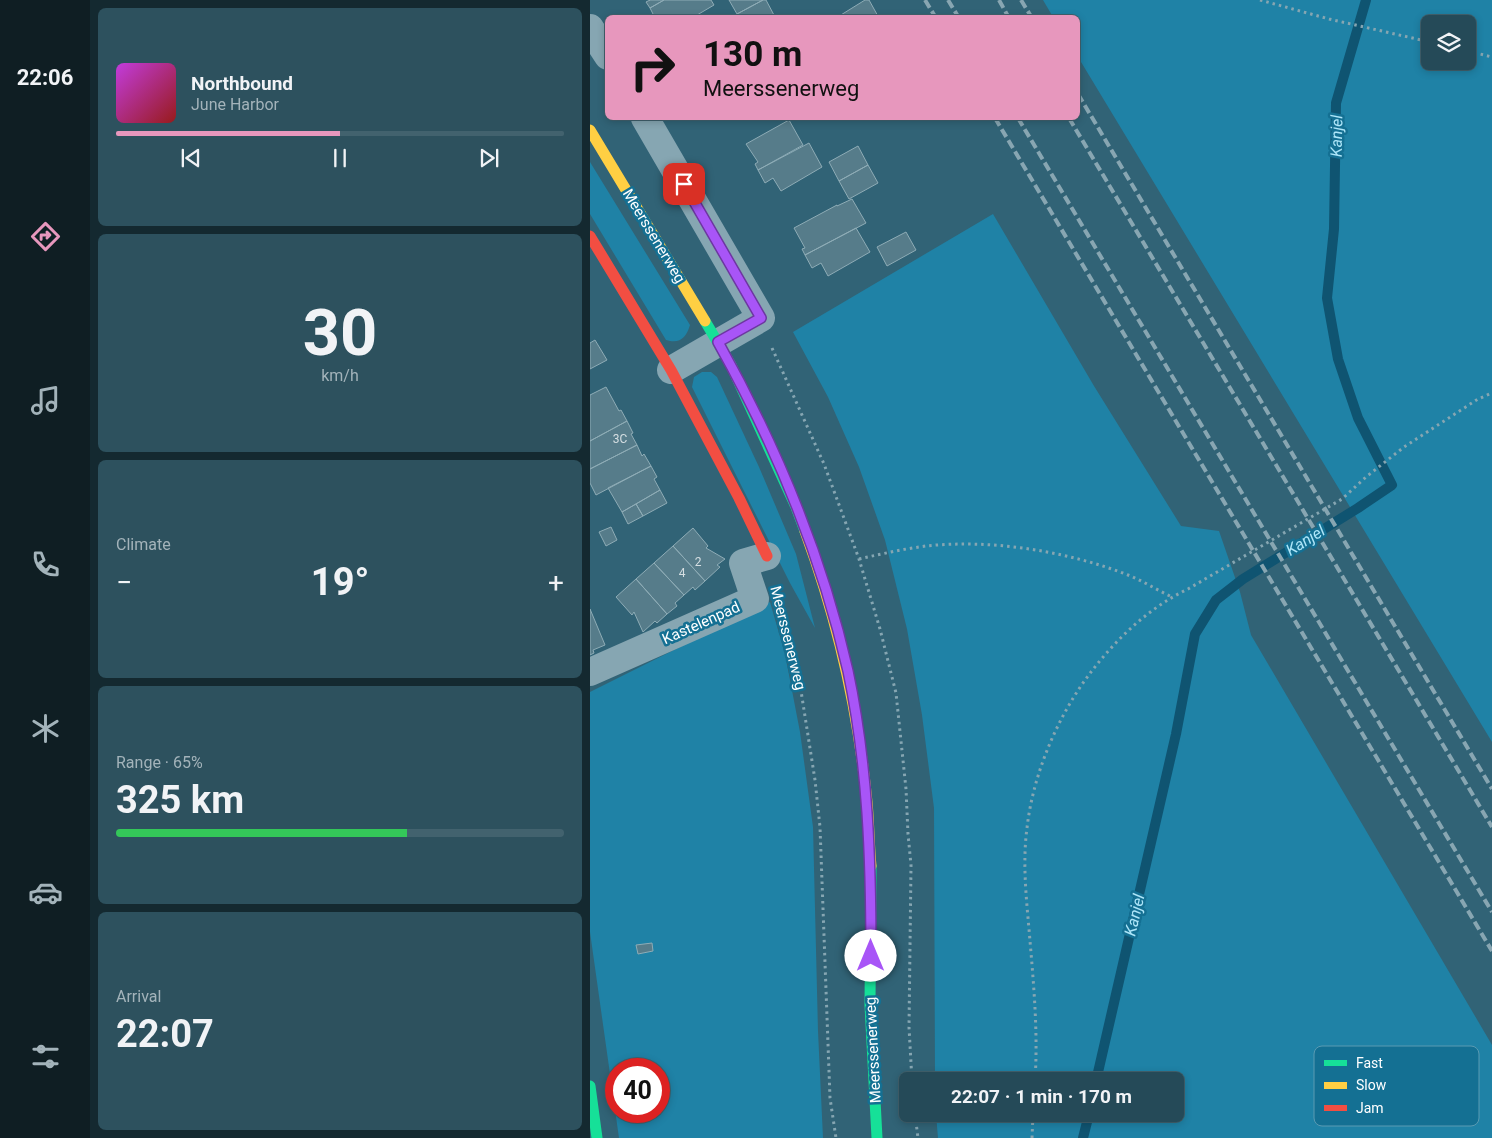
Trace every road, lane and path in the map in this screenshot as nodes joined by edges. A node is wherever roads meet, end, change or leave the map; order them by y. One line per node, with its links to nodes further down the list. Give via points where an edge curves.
1 (1260, 0): 3 (path)
2 (590, 28): 4 (street)
3 (1421, 40)
4 (605, 51)
5 (1476, 53): 6 (path)
6 (1492, 57)
7 (646, 120): 10 (street, via 761,318)
8 (590, 130): 10 (street, Meerssenerweg)
9 (590, 236): 11 (street)
10 (718, 342): 11 (street); 22 (street, Meerssenerweg, via 796,507 829,602 848,671 867,802 871,1023)
11 (671, 370): 13 (street)
12 (1492, 393): 15 (path, via 1404,447 1342,499)
13 (767, 556): 17 (street, Kastelenpad, via 743,563 755,600)
14 (859, 559): 15 (path, via 927,546 1007,546 1093,564 1128,575)
15 (1172, 597): 18 (path, via 1110,649 1076,692 1039,772 1027,828 1025,888 1037,1045)
16 (780, 603): 24 (path, Meerssenerweg, via 796,659 820,827 830,1098)
17 (590, 672)
18 (1036, 1072)
19 (590, 1086): 23 (street)
20 (916, 1122): 26 (path)
21 (1033, 1122): 27 (path)
22 (878, 1132): 25 (street, Meerssenerweg)
23 (597, 1138)
24 (836, 1138)
25 (882, 1138)
26 (918, 1138)
27 (1032, 1138)

